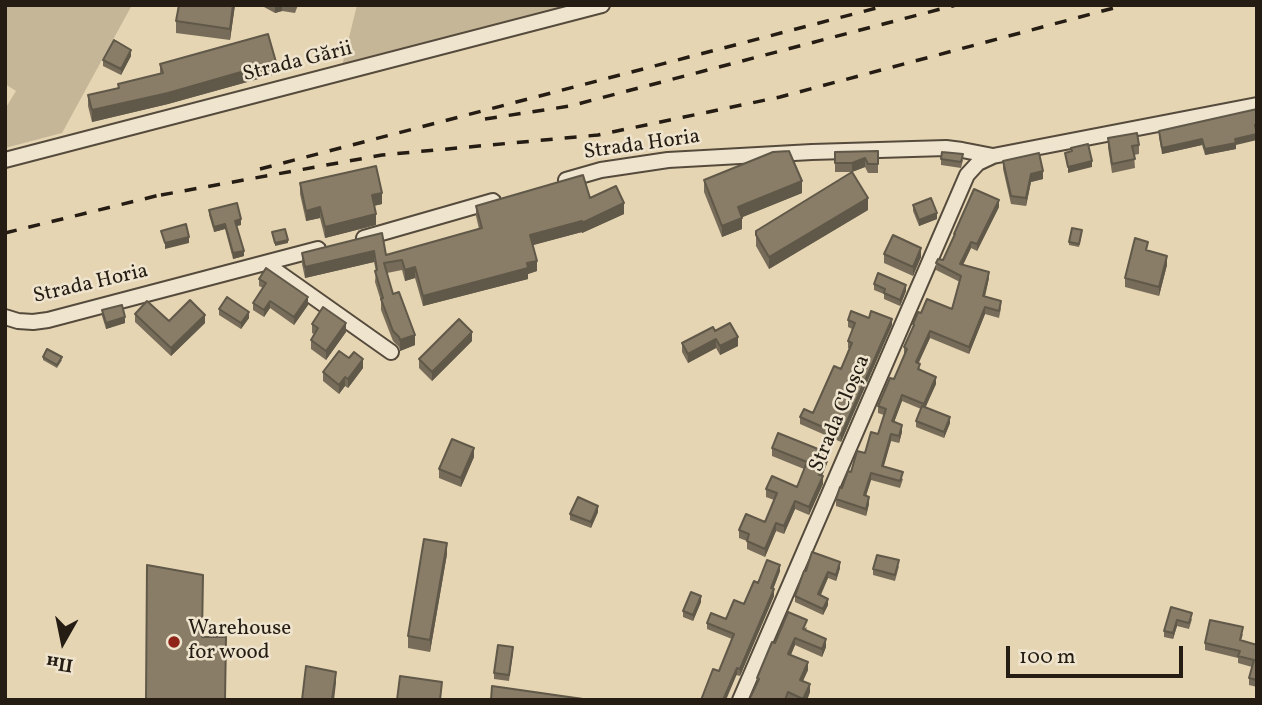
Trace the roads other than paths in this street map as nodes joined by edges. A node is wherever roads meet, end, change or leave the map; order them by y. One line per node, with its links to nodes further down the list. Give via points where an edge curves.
1 (602, 5): 4 (street, Strada Gării)
2 (1257, 105): 3 (street, Strada Horia)
3 (993, 156): 5 (street, Strada Horia, via 946,148 668,160 601,170); 10 (street, Strada Cloșca, via 967,175)
4 (5, 160)
5 (550, 184)
6 (511, 196): 7 (street, Strada Horia)
7 (265, 263): 8 (street, Strada Horia, via 48,320); 9 (street)
8 (5, 317)
9 (391, 352)
10 (740, 700)

